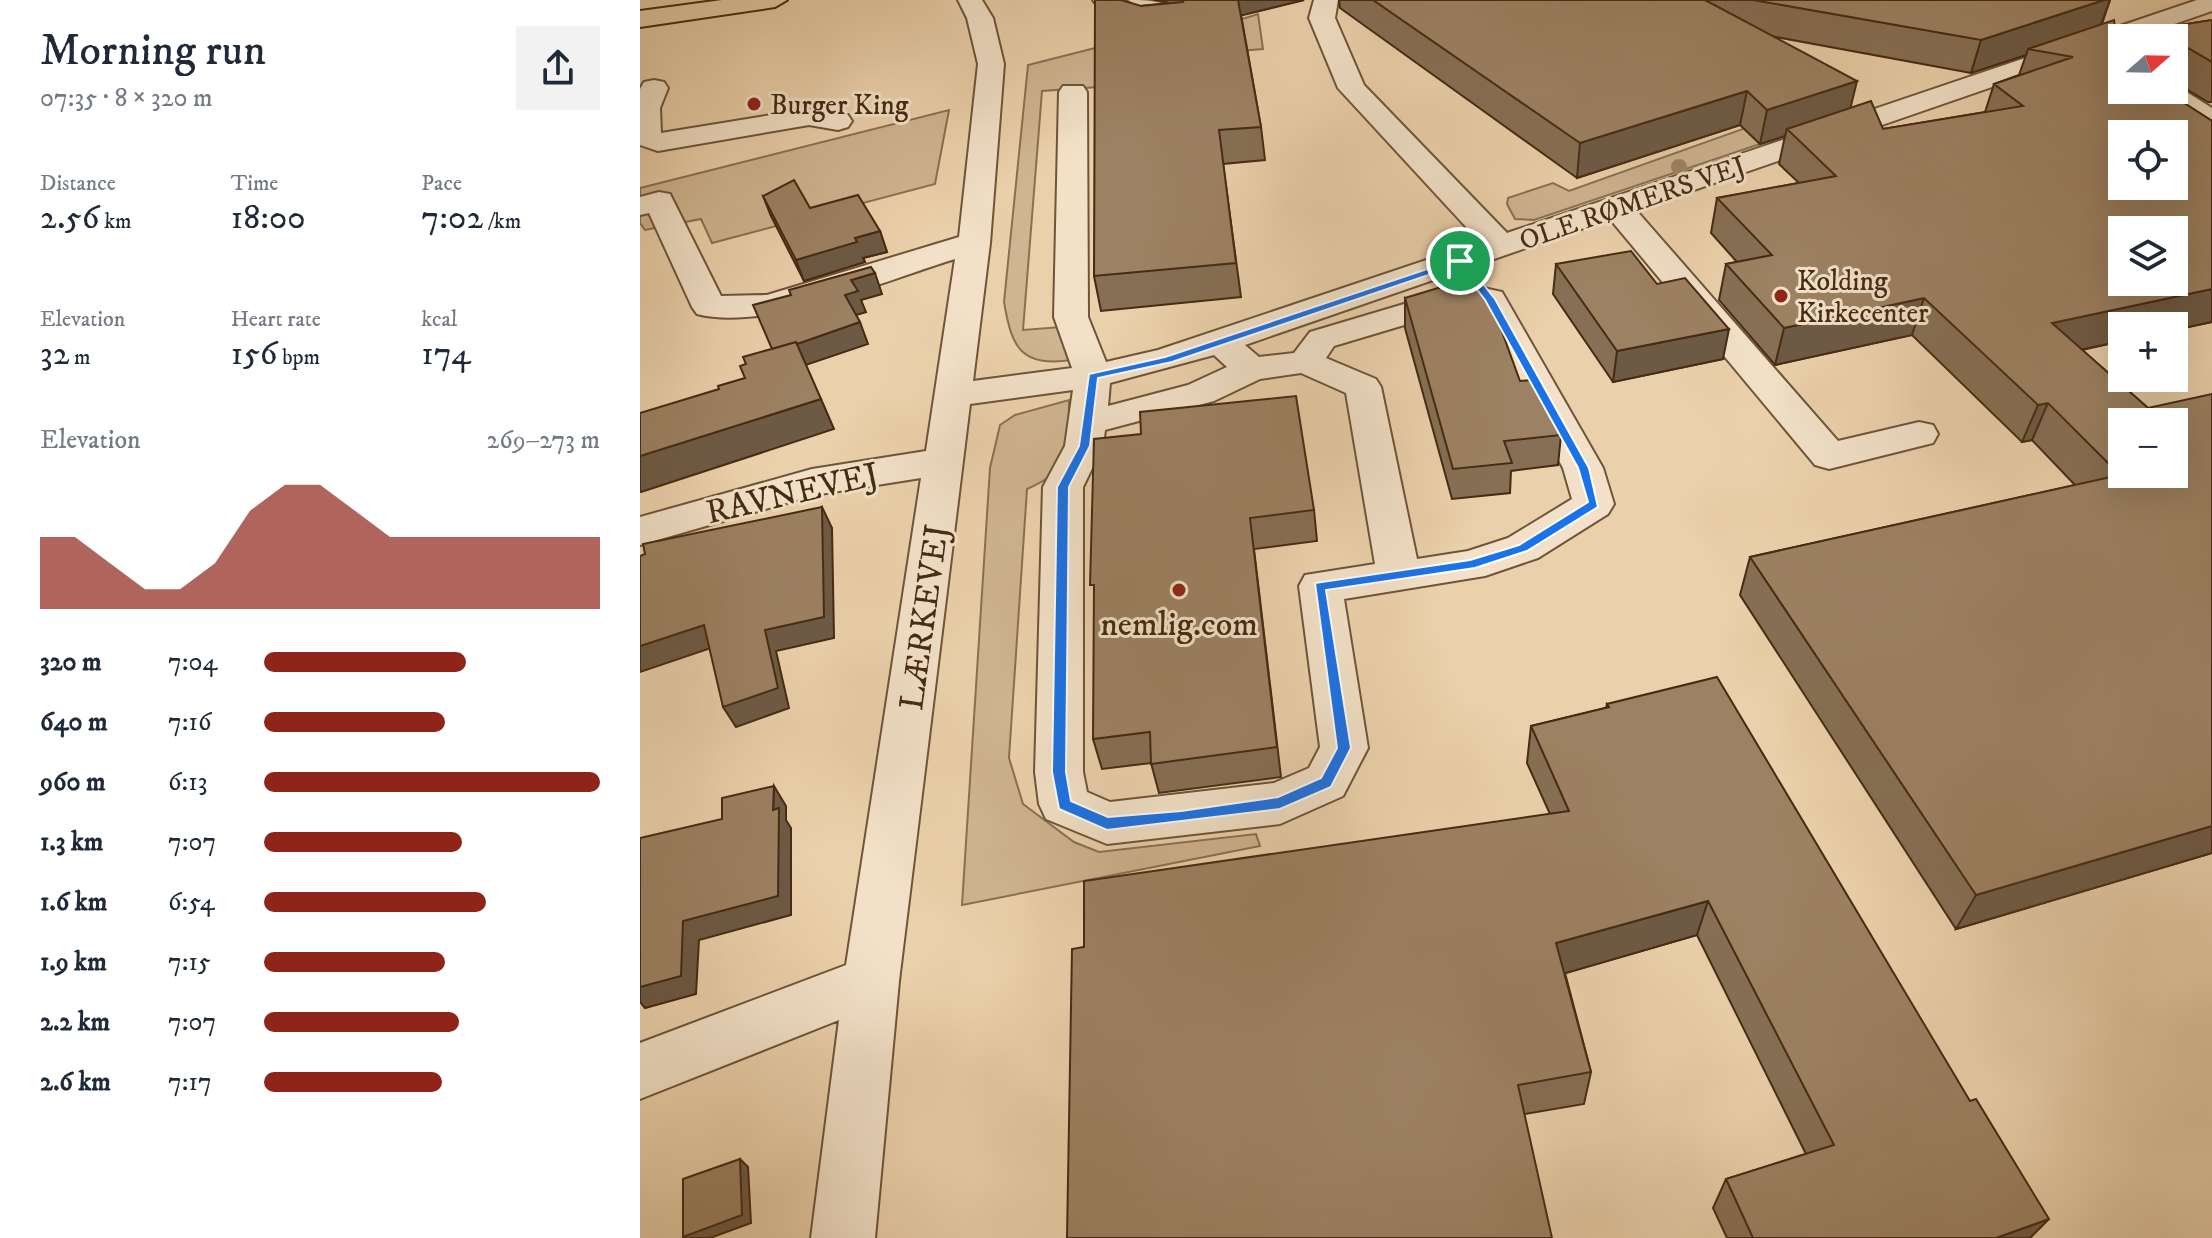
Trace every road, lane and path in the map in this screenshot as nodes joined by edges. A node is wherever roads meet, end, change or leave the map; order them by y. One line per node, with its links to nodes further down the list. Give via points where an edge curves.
1 (775, 0): 7 (main road)
2 (970, 0): 18 (street, LÆRKEVEJ, via 991,64)
3 (1105, 0): 4 (street, via 1133,26 1177,25 1165,12)
4 (1140, 0)
5 (1326, 0): 19 (street, via 1322,18 1352,88)
6 (2211, 1): 9 (street, OLE RØMERS VEJ)
7 (728, 4): 8 (main road)
8 (640, 19)
9 (2093, 43): 10 (street); 17 (street, OLE RØMERS VEJ)
10 (2108, 52)
11 (654, 88): 15 (street, via 646,108 646,137 658,142 809,117)
12 (1073, 92): 24 (street, via 1071,317)
13 (2187, 104): 14 (street)
14 (2212, 120)
15 (838, 121)
16 (640, 206): 18 (street, via 659,201 709,307 769,305)
17 (1618, 208): 19 (street, OLE RØMERS VEJ); 27 (street, via 1829,456)
18 (974, 243): 25 (street, LÆRKEVEJ)
19 (1503, 247): 20 (street, OLE RØMERS VEJ)
20 (1460, 261): 21 (street); 22 (street, OLE RØMERS VEJ)
21 (1490, 299): 23 (street, via 1470,295 1322,339); 30 (street, via 1583,468 1594,504 1523,548 1470,565)
22 (1236, 356): 23 (street); 24 (street, OLE RØMERS VEJ, via 1168,359); 26 (street, via 1201,393)
23 (1305, 362): 30 (street, via 1363,387)
24 (1093, 376): 25 (street, OLE RØMERS VEJ); 26 (street)
25 (952, 395): 28 (street, LÆRKEVEJ)
26 (1087, 423): 30 (street, via 1084,446 1063,487 1059,772 1064,804 1107,823 1181,817 1280,803 1326,782 1344,748 1320,586)
27 (1919, 434)
28 (946, 461): 29 (street, RAVNEVEJ, via 812,482); 31 (street, LÆRKEVEJ)
29 (640, 531)
30 (1399, 577)
31 (871, 981): 32 (street); 33 (street, LÆRKEVEJ)
32 (640, 1071)
33 (843, 1238)

